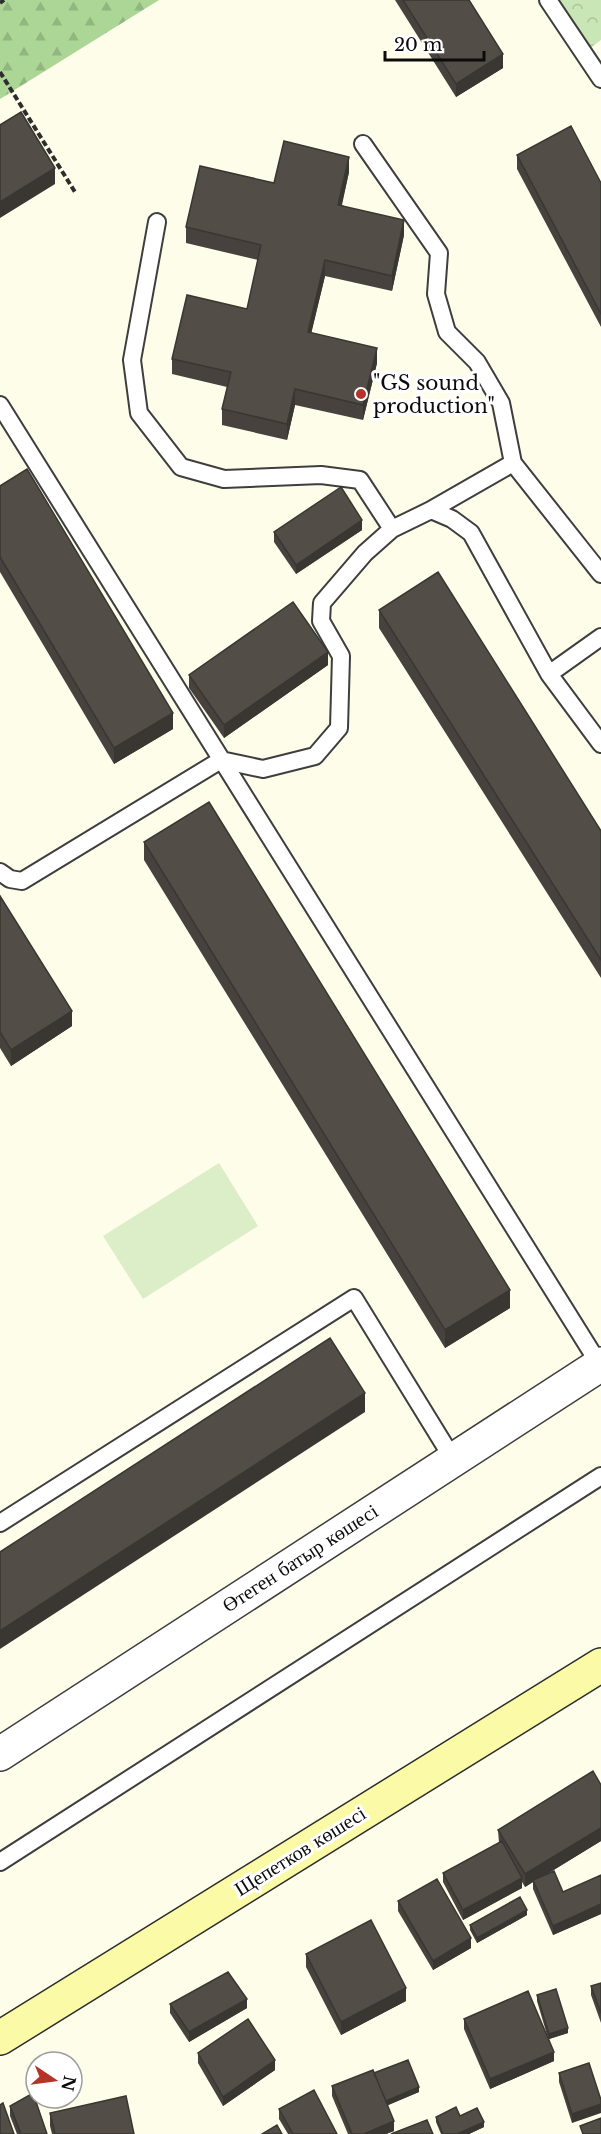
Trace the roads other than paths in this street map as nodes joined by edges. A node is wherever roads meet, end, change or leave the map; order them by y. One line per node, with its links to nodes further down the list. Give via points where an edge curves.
1 (548, 0): 2 (lane)
2 (601, 80)
3 (363, 144): 6 (lane, via 439,253 436,294 447,332 477,362 501,403)
4 (157, 222): 8 (lane, via 132,360 139,413 182,467 224,479 321,475 360,480)
5 (0, 405): 13 (lane)
6 (513, 463): 7 (lane); 9 (lane)
7 (431, 510): 8 (lane); 11 (lane, via 471,533)
8 (392, 529): 13 (lane, via 365,553 322,603 321,621 341,656 339,728 315,756 263,769)
9 (601, 574)
10 (601, 637): 11 (lane)
11 (549, 674): 12 (lane)
12 (601, 744)
13 (221, 760): 14 (lane, via 22,881); 15 (lane)
14 (0, 872)
15 (601, 1365): 16 (street, Өтеген батыр көшесі)
16 (453, 1459): 18 (lane, via 354,1298); 20 (street, Өтеген батыр көшесі)
17 (601, 1476): 21 (lane)
18 (0, 1523)
19 (601, 1665): 22 (main road, Щепетков көшесі)
20 (0, 1754)
21 (0, 1862)
22 (0, 2038)

